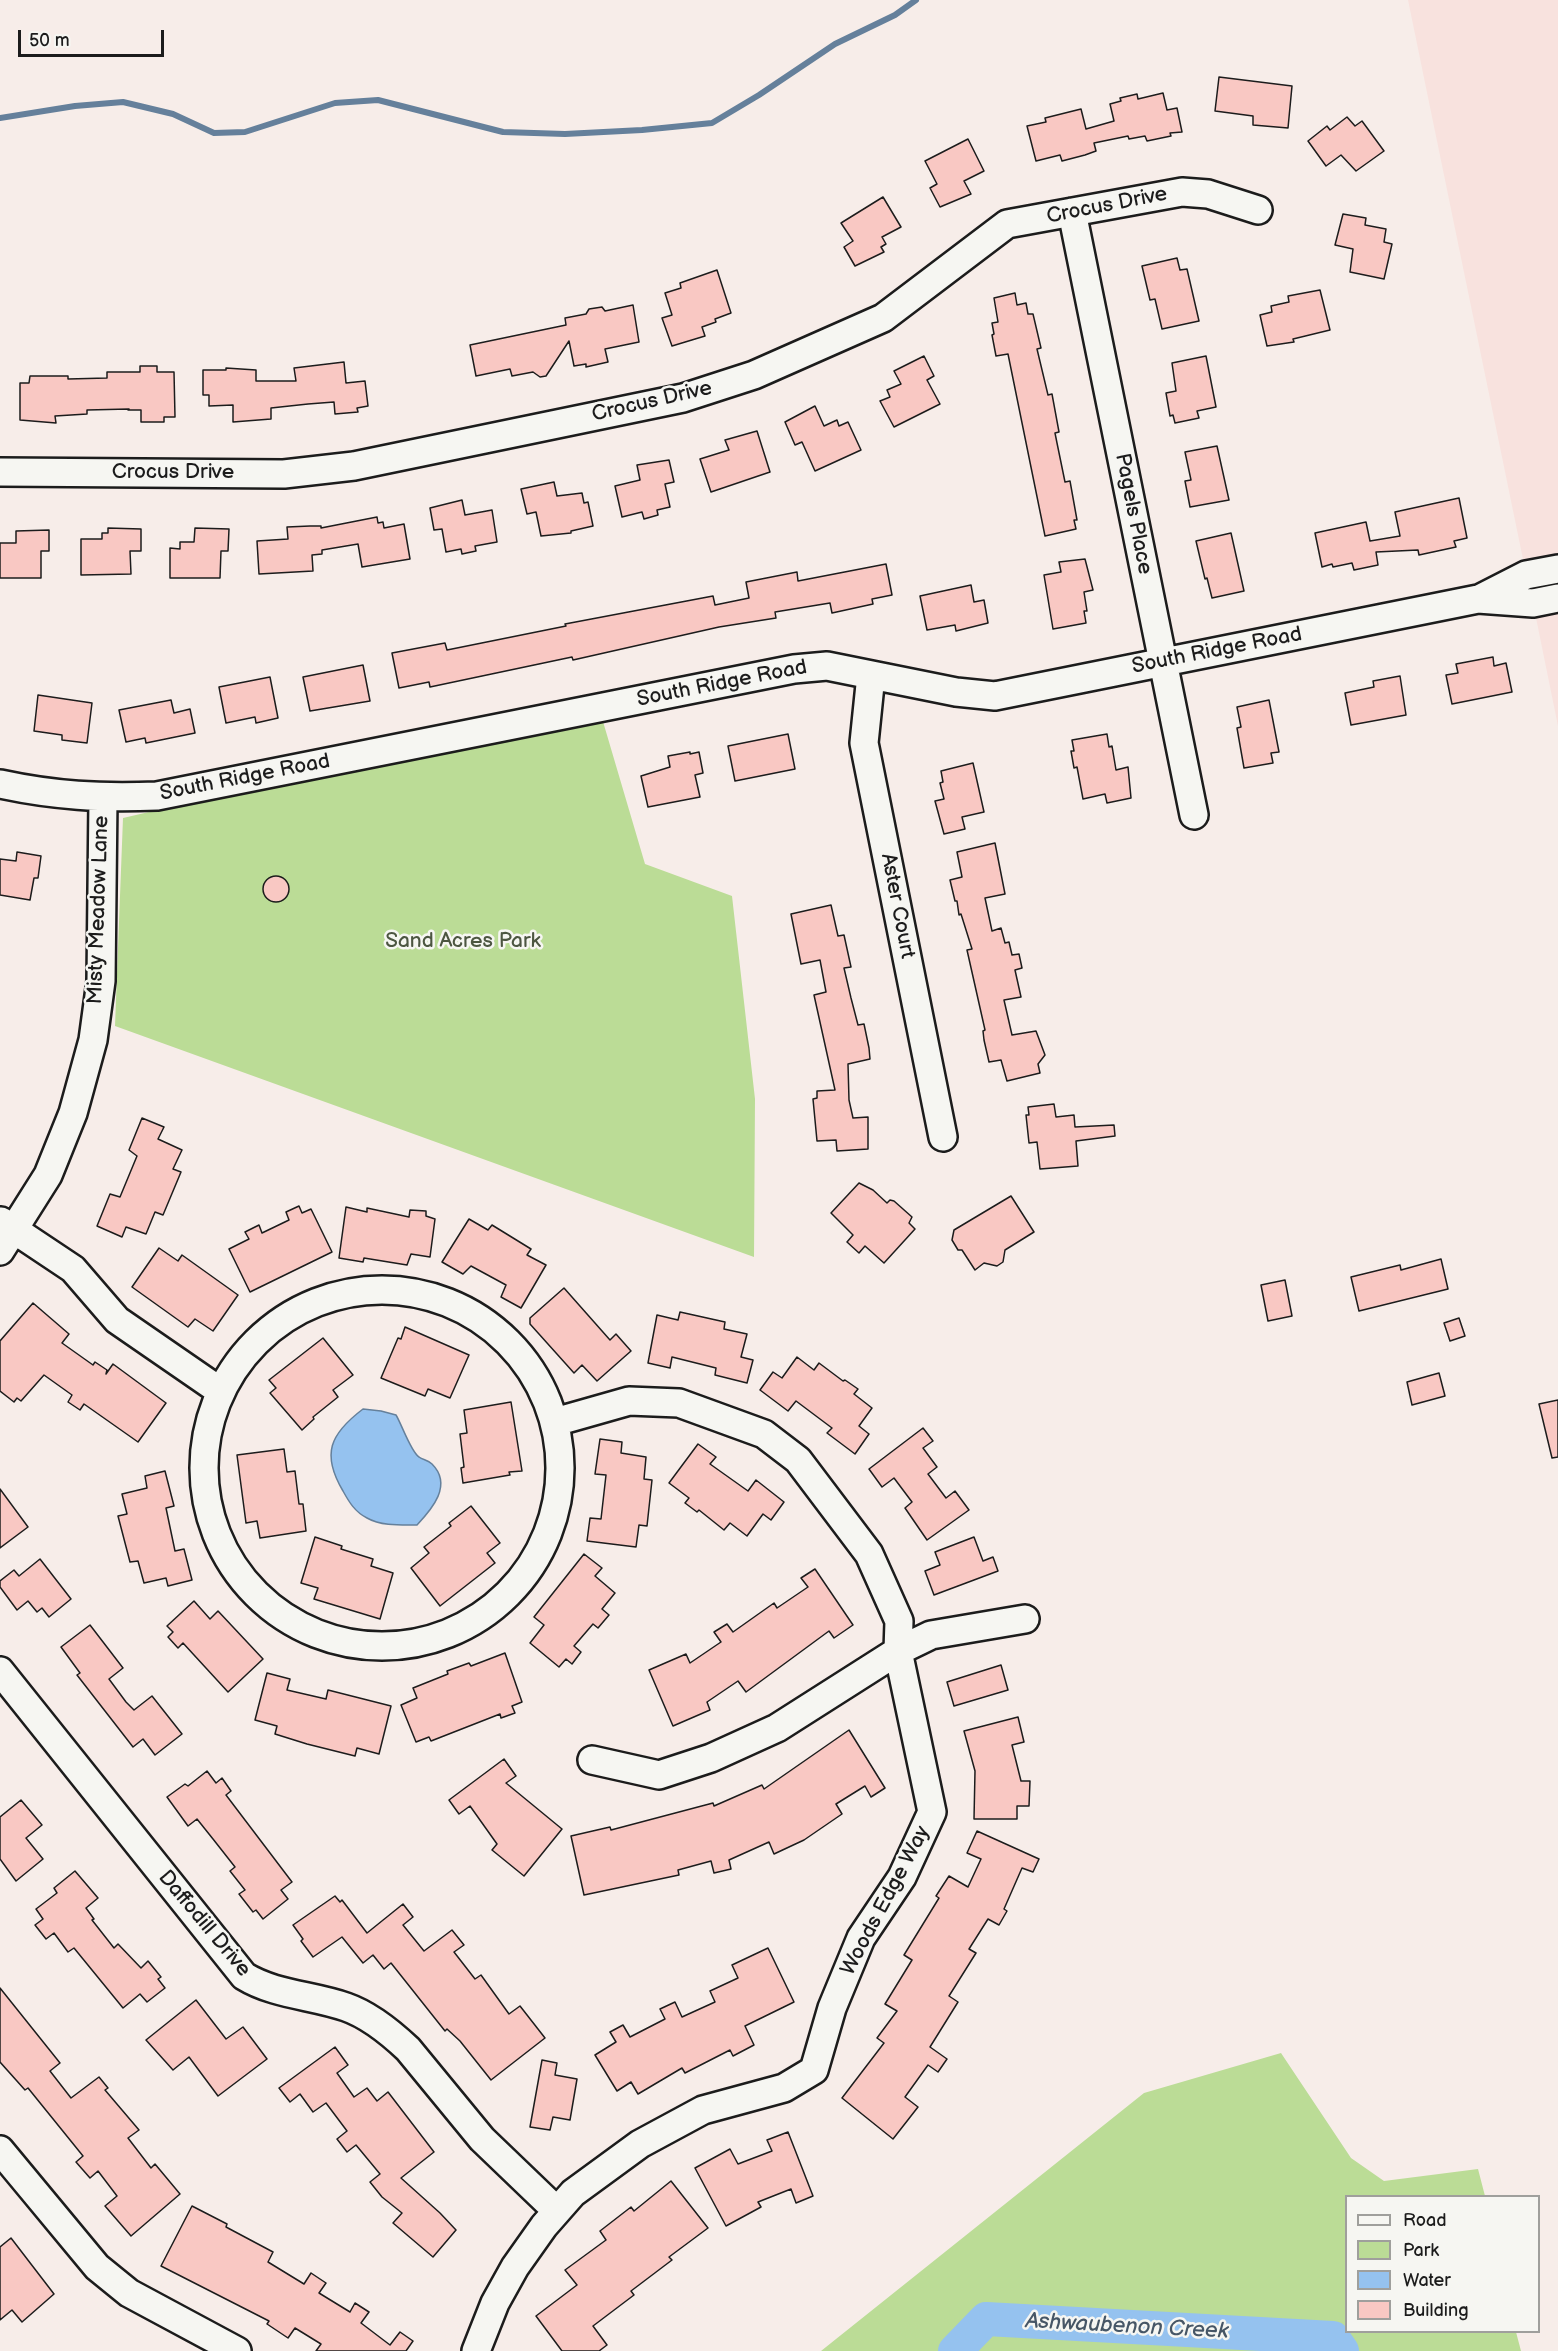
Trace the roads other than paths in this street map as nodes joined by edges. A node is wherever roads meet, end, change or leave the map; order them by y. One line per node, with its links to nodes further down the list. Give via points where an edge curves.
1 (1258, 210): 2 (street, Crocus Drive, via 1208,194 1182,192)
2 (1072, 212): 3 (street, Crocus Drive, via 1007,224 883,318 754,375 682,398 342,467 284,474); 7 (street, Pagels Place)
3 (0, 472)
4 (1558, 569): 6 (street, South Ridge Road, via 1526,575)
5 (1558, 598): 6 (street, South Ridge Road, via 1533,603)
6 (1478, 599): 7 (street, South Ridge Road)
7 (1163, 662): 8 (street, South Ridge Road, via 995,696); 11 (street, Pagels Place)
8 (871, 675): 10 (street, South Ridge Road, via 827,666 794,669 157,796); 12 (street, Aster Court, via 864,743)
9 (0, 784): 10 (street, South Ridge Road)
10 (103, 798): 13 (street, Misty Meadow Lane, via 101,981 93,1040 73,1113 48,1175)
11 (1194, 815)
12 (943, 1137)
13 (5, 1234): 14 (street, via 73,1269 117,1320)
14 (220, 1391): 15 (street, via 249,1347 295,1311 353,1291 422,1293 482,1319 531,1369); 15 (street, via 203,1458 207,1499 210,1519 242,1581 296,1625 363,1647 427,1642 483,1617 525,1577 555,1515 561,1464)
15 (555, 1422): 17 (street, Woods Edge Way, via 629,1401 679,1403 764,1434 798,1460 869,1554 899,1621)
16 (1025, 1618): 17 (street, via 931,1635)
17 (898, 1651): 19 (street, via 777,1728 711,1758 659,1775); 21 (street, Woods Edge Way, via 932,1812 902,1877 861,1938 832,2008 814,2070 784,2088 703,2110 640,2144 573,2193)
18 (0, 1671): 21 (street, Daffodill Drive, via 244,1976 260,1986 350,2008 395,2037 483,2139)
19 (592, 1760)
20 (0, 2151): 22 (street, via 97,2268 129,2292)
21 (557, 2211): 23 (street, Woods Edge Way, via 515,2267)
22 (237, 2351)
23 (476, 2351)

